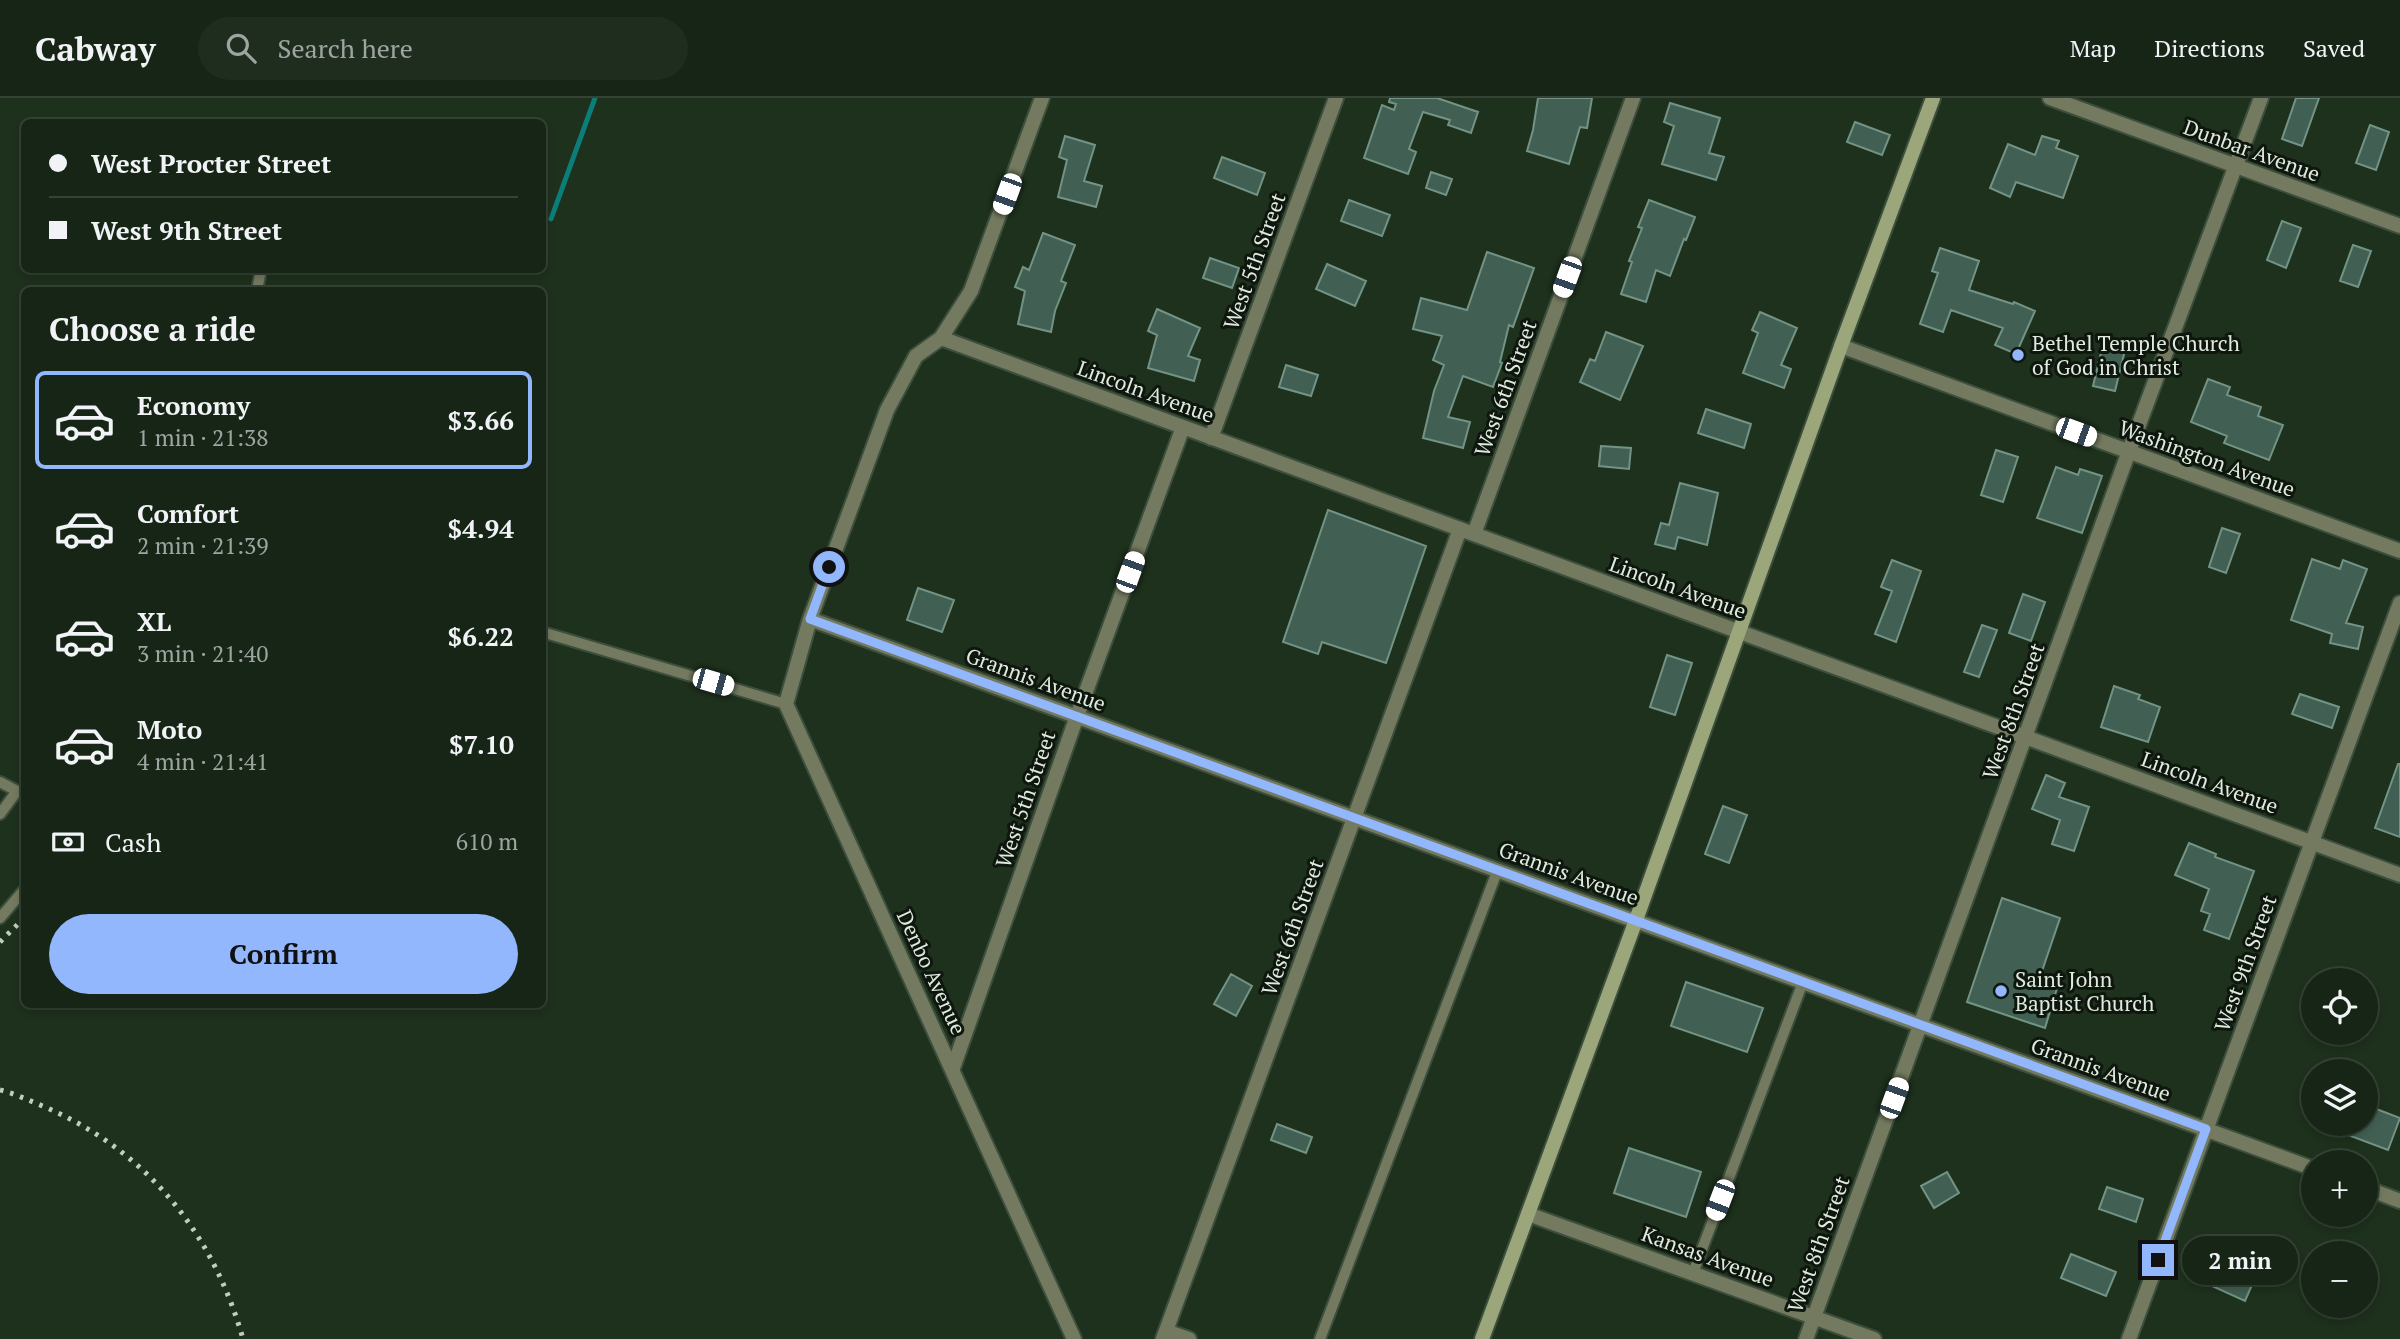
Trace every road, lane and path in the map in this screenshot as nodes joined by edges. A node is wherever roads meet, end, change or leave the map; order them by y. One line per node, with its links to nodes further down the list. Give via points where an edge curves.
1 (1042, 98): 9 (street, via 971,291)
2 (1336, 98): 12 (street, West 5th Street)
3 (1633, 98): 14 (street, West 6th Street)
4 (1933, 98): 10 (main road)
5 (2050, 98): 7 (street, Dunbar Avenue)
6 (2261, 98): 7 (street, West 8th Street)
7 (2235, 166): 8 (street, Dunbar Avenue); 13 (street, West 8th Street)
8 (2400, 226)
9 (941, 338): 11 (street, Lincoln Avenue); 17 (street, via 916,356 887,410)
10 (1841, 346): 13 (street, Washington Avenue); 18 (main road)
11 (1183, 427): 12 (street, Lincoln Avenue); 21 (street, West 5th Street)
12 (1211, 438): 14 (street, Lincoln Avenue)
13 (2129, 451): 15 (street, Washington Avenue); 22 (street, West 8th Street)
14 (1467, 531): 18 (street, Lincoln Avenue); 25 (street, West 6th Street)
15 (2400, 551)
16 (2400, 603): 26 (street, West 9th Street)
17 (810, 619): 20 (street); 21 (street, Grannis Avenue)
18 (1738, 631): 22 (street, Lincoln Avenue); 31 (main road)
19 (546, 633): 20 (lane)
20 (786, 704): 34 (street, Denbo Avenue)
21 (1077, 716): 25 (street, Grannis Avenue); 34 (street, West 5th Street)
22 (2026, 736): 26 (street, Lincoln Avenue); 33 (street, West 8th Street)
23 (0, 782): 24 (lane, via 17,791)
24 (0, 814)
25 (1355, 818): 27 (street, Grannis Avenue); 42 (street, West 6th Street)
26 (2312, 842): 28 (street, Lincoln Avenue); 35 (street, West 9th Street)
27 (1498, 869): 31 (street, Grannis Avenue); 45 (lane)
28 (2400, 875)
29 (21, 894): 30 (lane)
30 (0, 918)
31 (1636, 920): 32 (street, Grannis Avenue); 39 (main road)
32 (1803, 982): 33 (street, Grannis Avenue); 40 (lane)
33 (1920, 1025): 35 (street, Grannis Avenue); 41 (street, West 8th Street)
34 (953, 1068): 43 (street, Denbo Avenue)
35 (2206, 1129): 36 (street, Grannis Avenue); 49 (street, West 9th Street)
36 (2301, 1164)
37 (2378, 1192): 38 (street)
38 (2400, 1200)
39 (1528, 1214): 40 (street, Kansas Avenue); 46 (main road)
40 (1693, 1273): 41 (street, Kansas Avenue)
41 (1814, 1317): 47 (street, West 8th Street); 48 (street, Kansas Avenue)
42 (1165, 1335): 44 (street)
43 (1074, 1339)
44 (1189, 1339)
45 (1320, 1339)
46 (1482, 1339)
47 (1806, 1339)
48 (1874, 1339)
49 (2129, 1339)

